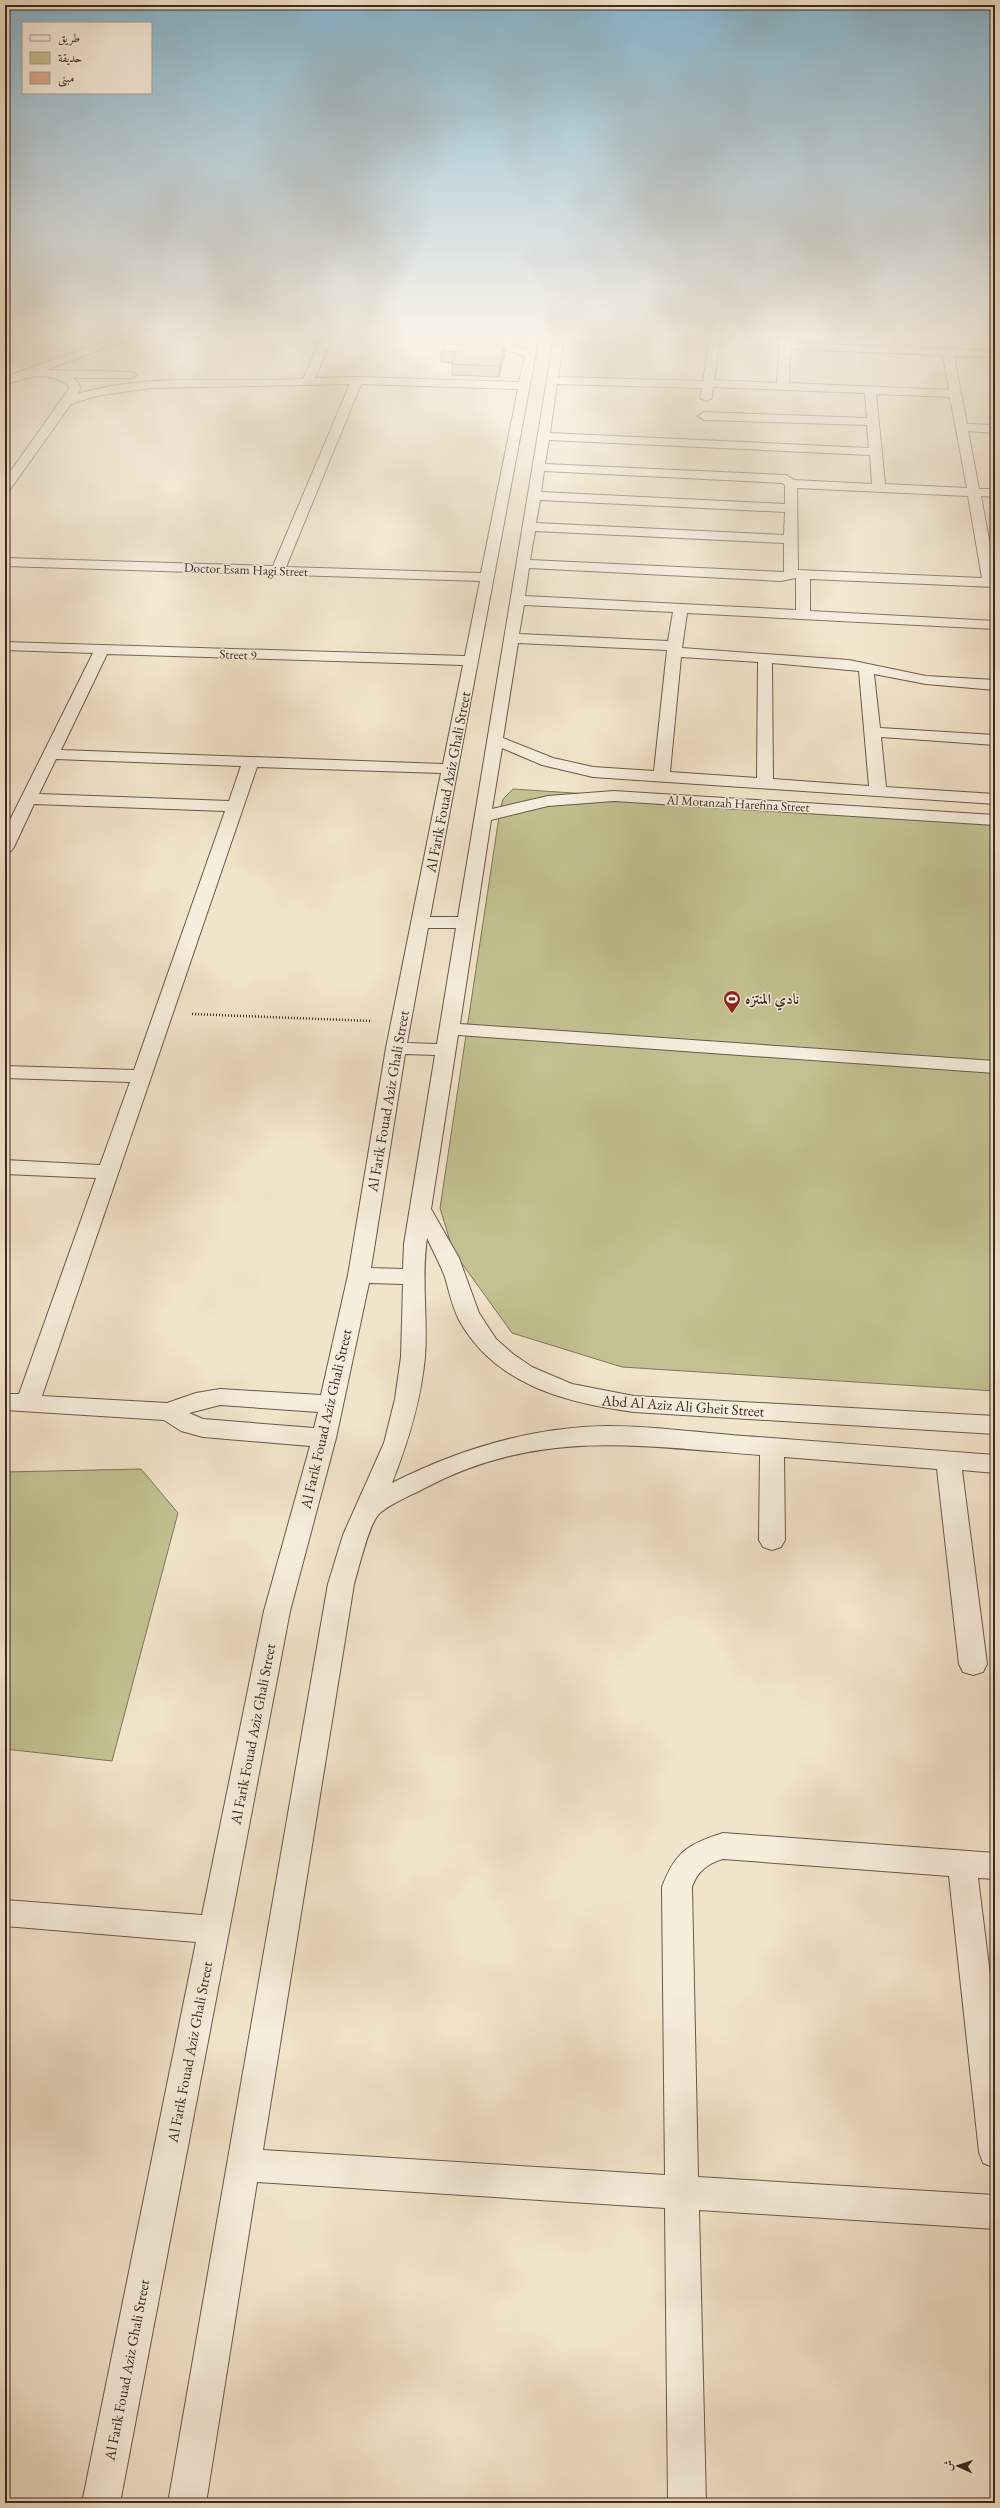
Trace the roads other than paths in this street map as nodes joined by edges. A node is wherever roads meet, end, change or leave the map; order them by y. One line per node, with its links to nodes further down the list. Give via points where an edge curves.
1 (33, 448): 11 (street)
2 (329, 448): 21 (street)
3 (513, 448): 15 (street, Al Farik Fouad Aziz Ghali Street)
4 (542, 448): 9 (street)
5 (799, 448): 8 (street)
6 (875, 448): 8 (street)
7 (966, 448): 13 (street)
8 (876, 452): 12 (street)
9 (538, 467): 10 (street, via 780,477); 17 (street)
10 (791, 484): 12 (street); 16 (street)
11 (6, 485)
12 (879, 488): 13 (street)
13 (974, 492): 14 (street); 24 (street)
14 (995, 493)
15 (502, 504): 17 (street); 23 (street, Al Farik Fouad Aziz Ghali Street)
16 (791, 508): 17 (street); 18 (street)
17 (532, 509): 18 (street); 20 (street)
18 (791, 539): 22 (street)
19 (5, 562): 21 (street, Doctor Esam Hagi Street)
20 (523, 564): 22 (street, via 781,576); 25 (street)
21 (278, 570): 23 (street, Doctor Esam Hagi Street)
22 (797, 574): 24 (street); 27 (street)
23 (488, 577): 34 (street, Al Farik Fouad Aziz Ghali Street)
24 (993, 582)
25 (517, 600): 26 (street); 29 (street)
26 (681, 609): 27 (street); 32 (street)
27 (803, 615): 28 (street)
28 (995, 625)
29 (511, 638): 32 (street); 38 (street)
30 (5, 646): 31 (street, Street 9)
31 (102, 649): 34 (street, Street 9); 40 (street)
32 (675, 649): 33 (street); 43 (street)
33 (765, 658): 35 (street); 44 (street)
34 (471, 661): 42 (street, Al Farik Fouad Aziz Ghali Street)
35 (866, 666): 36 (street, via 926,680); 37 (street)
36 (995, 685)
37 (873, 732): 39 (street); 46 (street)
38 (495, 740): 43 (street, Al Motanzah Harefina Street, via 529,755 570,768); 51 (street)
39 (995, 740)
40 (50, 754): 41 (street); 47 (street)
41 (251, 761): 42 (street); 49 (street)
42 (450, 769): 54 (street, Al Farik Fouad Aziz Ghali Street)
43 (661, 778): 44 (street, Al Motanzah Harefina Street)
44 (765, 784): 45 (street, Al Motanzah Harefina Street)
45 (853, 790): 46 (street, Al Motanzah Harefina Street); 50 (street)
46 (878, 792): 48 (street, Al Motanzah Harefina Street)
47 (28, 799): 49 (street); 53 (street)
48 (995, 799)
49 (236, 806): 60 (street)
50 (852, 810): 51 (street, Al Motanzah Harefina Street, via 586,797 532,802); 52 (street, Al Motanzah Harefina Street)
51 (483, 817): 55 (street)
52 (995, 820)
53 (7, 837)
54 (420, 922): 55 (street); 57 (street, Al Farik Fouad Aziz Ghali Street)
55 (466, 923): 56 (street)
56 (447, 1040): 57 (street); 58 (street); 63 (street)
57 (396, 1048): 64 (street, Al Farik Fouad Aziz Ghali Street)
58 (995, 1066)
59 (5, 1072): 60 (street)
60 (142, 1076): 62 (street)
61 (5, 1167): 62 (street)
62 (108, 1172): 67 (street)
63 (421, 1210): 65 (street); 70 (street, Abd Al Aziz Ali Gheit Street, via 446,1252 474,1326 494,1350 521,1371 554,1388 593,1399 634,1404)
64 (359, 1275): 65 (street); 68 (street, Al Farik Fouad Aziz Ghali Street)
65 (413, 1277): 75 (street, via 414,1357 407,1399 396,1443)
66 (5, 1402): 67 (street)
67 (28, 1403): 69 (street)
68 (332, 1404): 69 (street, via 220,1397 196,1401); 71 (street, Al Farik Fouad Aziz Ghali Street)
69 (169, 1412): 71 (street, via 203,1428)
70 (995, 1425)
71 (324, 1438): 81 (street, Al Farik Fouad Aziz Ghali Street, via 277,1611)
72 (772, 1447): 73 (street); 75 (street, via 608,1435 533,1442 469,1459 428,1475); 76 (street)
73 (948, 1460): 74 (street); 77 (street)
74 (995, 1464)
75 (366, 1511): 83 (street, via 347,1559 341,1584)
76 (772, 1540)
77 (973, 1664)
78 (962, 1864): 79 (street); 82 (street); 84 (street, via 723,1846 706,1850 692,1859 681,1872 677,1887)
79 (995, 1866)
80 (5, 1913): 81 (street)
81 (214, 1930): 86 (street, Al Farik Fouad Aziz Ghali Street)
82 (995, 2152)
83 (243, 2165): 84 (street); 87 (street)
84 (683, 2194): 85 (street); 88 (street)
85 (995, 2212)
86 (101, 2503)
87 (187, 2503)
88 (687, 2503)

